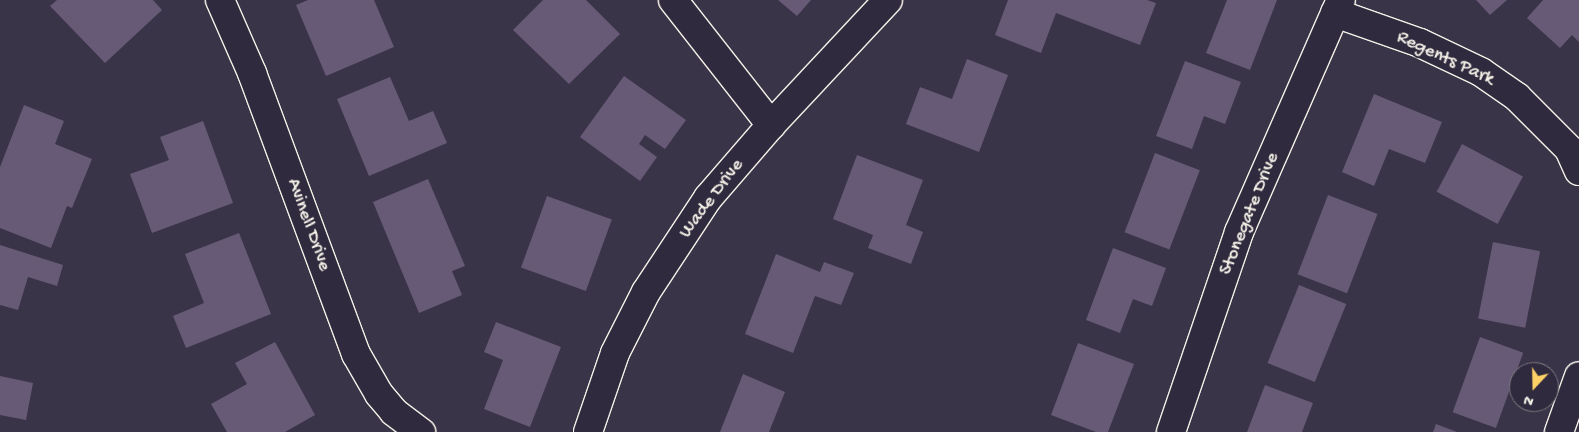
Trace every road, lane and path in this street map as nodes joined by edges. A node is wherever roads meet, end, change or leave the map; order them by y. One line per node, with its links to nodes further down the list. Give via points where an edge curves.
1 (220, 0): 8 (street, Avinell Drive, via 252,73 356,354 379,394 394,412)
2 (673, 0): 5 (street)
3 (888, 0): 5 (street, Wade Drive)
4 (1338, 6): 6 (street, Regents Park, via 1481,72 1524,103 1569,149); 10 (street, Stonegate Drive, via 1240,232)
5 (771, 125): 9 (street, Wade Drive, via 708,198 646,292 615,353)
6 (1579, 171)
7 (1579, 376): 11 (street)
8 (421, 432)
9 (588, 432)
10 (1171, 432)
11 (1560, 432)

